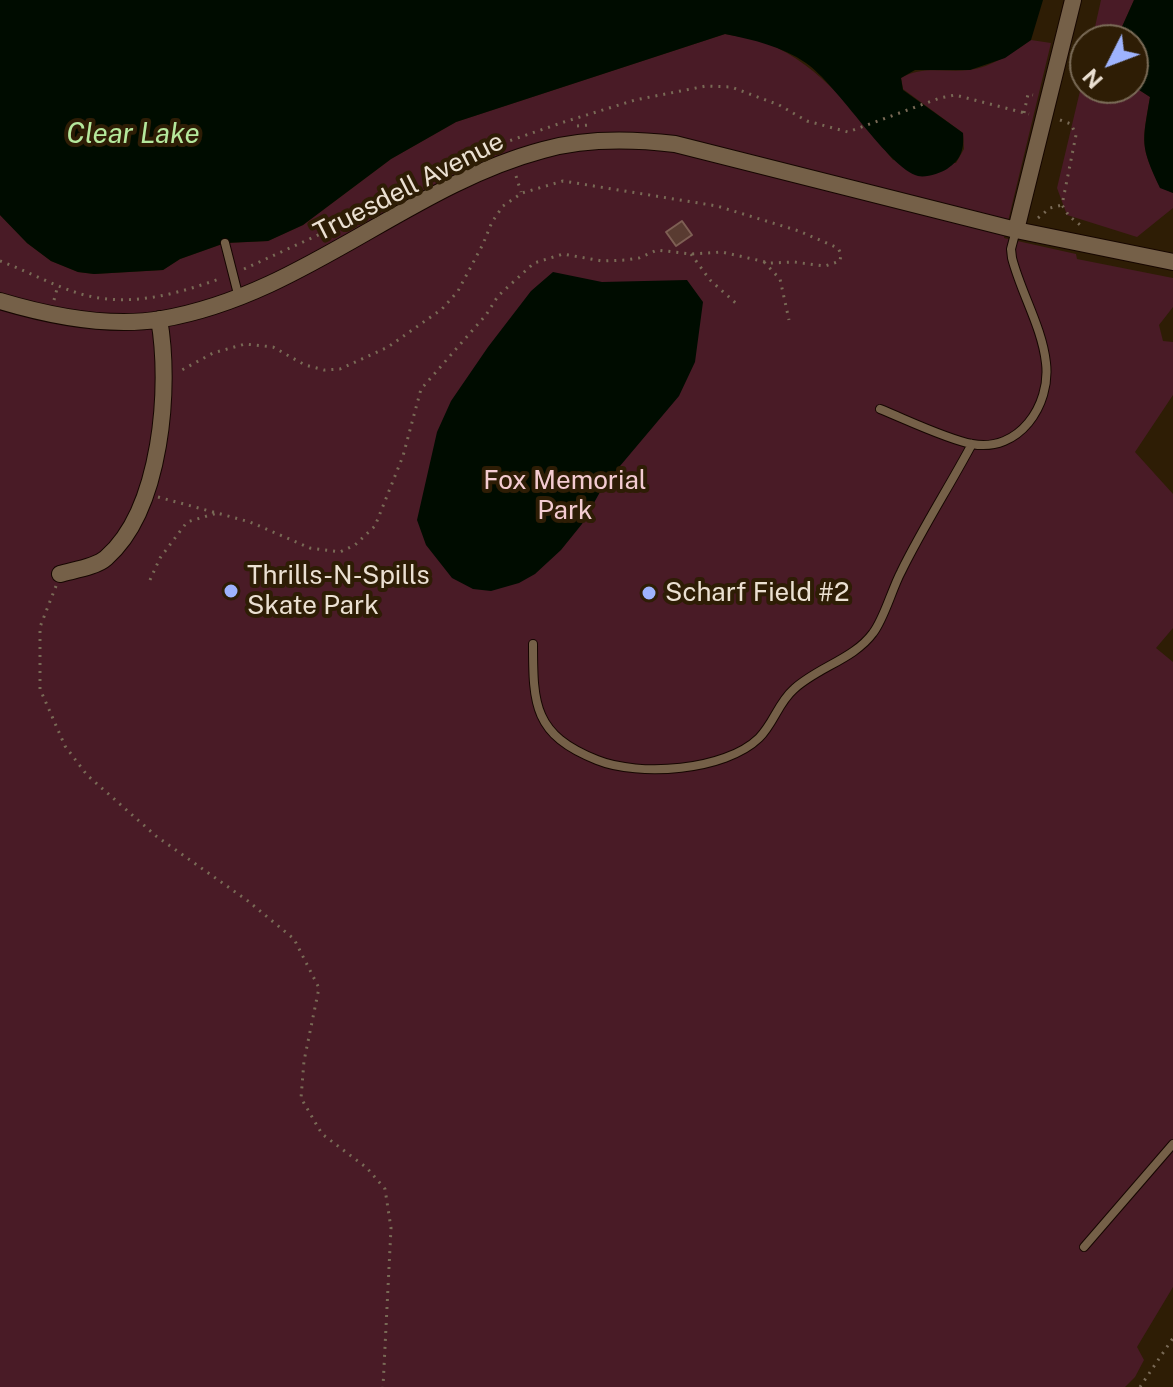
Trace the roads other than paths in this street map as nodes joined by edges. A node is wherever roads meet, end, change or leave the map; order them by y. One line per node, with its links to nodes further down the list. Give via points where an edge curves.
1 (1073, 0): 2 (street)
2 (1016, 230): 4 (street, Truesdell Avenue); 5 (street, Truesdell Avenue, via 675,144 585,142 533,153 464,181); 9 (lane, via 1012,258 1046,361 1047,382 1031,422 995,444)
3 (225, 243): 5 (lane)
4 (1173, 262)
5 (239, 299): 7 (street, Truesdell Avenue)
6 (0, 301): 7 (street, Truesdell Avenue, via 92,320)
7 (159, 319): 10 (street, via 166,384 145,494 134,521 104,560)
8 (880, 409): 9 (lane)
9 (972, 444): 11 (lane, via 902,569 876,630 863,645 793,690 759,738 737,755 653,770 608,765 576,752 544,723 536,704)
10 (60, 574)
11 (533, 644)
12 (1173, 1144): 13 (lane)
13 (1084, 1247)

